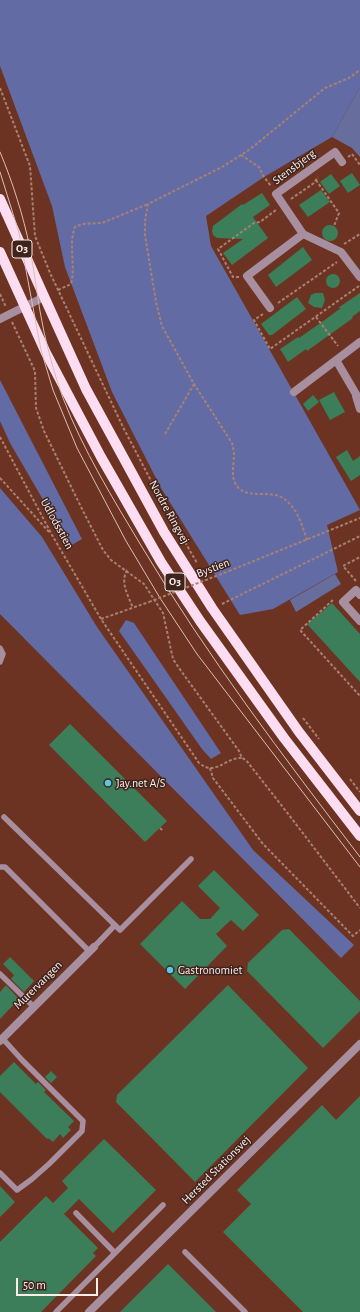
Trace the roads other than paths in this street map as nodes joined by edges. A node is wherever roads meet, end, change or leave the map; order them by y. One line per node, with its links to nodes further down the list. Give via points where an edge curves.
1 (342, 162): 3 (street, Stensbjerg, via 335,152 276,194)
2 (0, 200): 6 (main road, Nordre Ringvej / O3)
3 (303, 234): 5 (street, via 342,254); 8 (street, via 247,276)
4 (0, 252): 7 (main road, O3)
5 (360, 278)
6 (44, 298): 7 (street); 19 (main road, Nordre Ringvej / O3, via 86,389 168,538 212,608 294,726)
7 (24, 306): 9 (street); 21 (main road, O3, via 101,457 161,562 284,738)
8 (270, 308)
9 (0, 319)
10 (360, 342): 11 (street)
11 (336, 360): 12 (street); 13 (street)
12 (294, 392)
13 (358, 398): 14 (street)
14 (360, 409)
15 (358, 593): 16 (street, via 343,602)
16 (360, 620)
17 (0, 648): 18 (lane, via 3,654)
18 (0, 662)
19 (360, 811)
20 (4, 816): 24 (lane)
21 (360, 836)
22 (192, 859): 24 (lane, via 120,930)
23 (0, 867): 25 (lane, via 5,866)
24 (115, 925): 25 (lane)
25 (92, 949): 27 (street, Murervangen)
26 (0, 974): 27 (lane)
27 (34, 1007): 28 (street, Murervangen)
28 (1, 1040): 30 (lane, via 83,1121 82,1131 49,1164 17,1190)
29 (360, 1044): 36 (street, Hersted Stationsvej)
30 (0, 1173)
31 (163, 1205): 34 (lane)
32 (76, 1213): 34 (lane)
33 (186, 1252): 37 (lane)
34 (115, 1253): 35 (lane)
35 (56, 1312)
36 (89, 1312)
37 (245, 1312)

